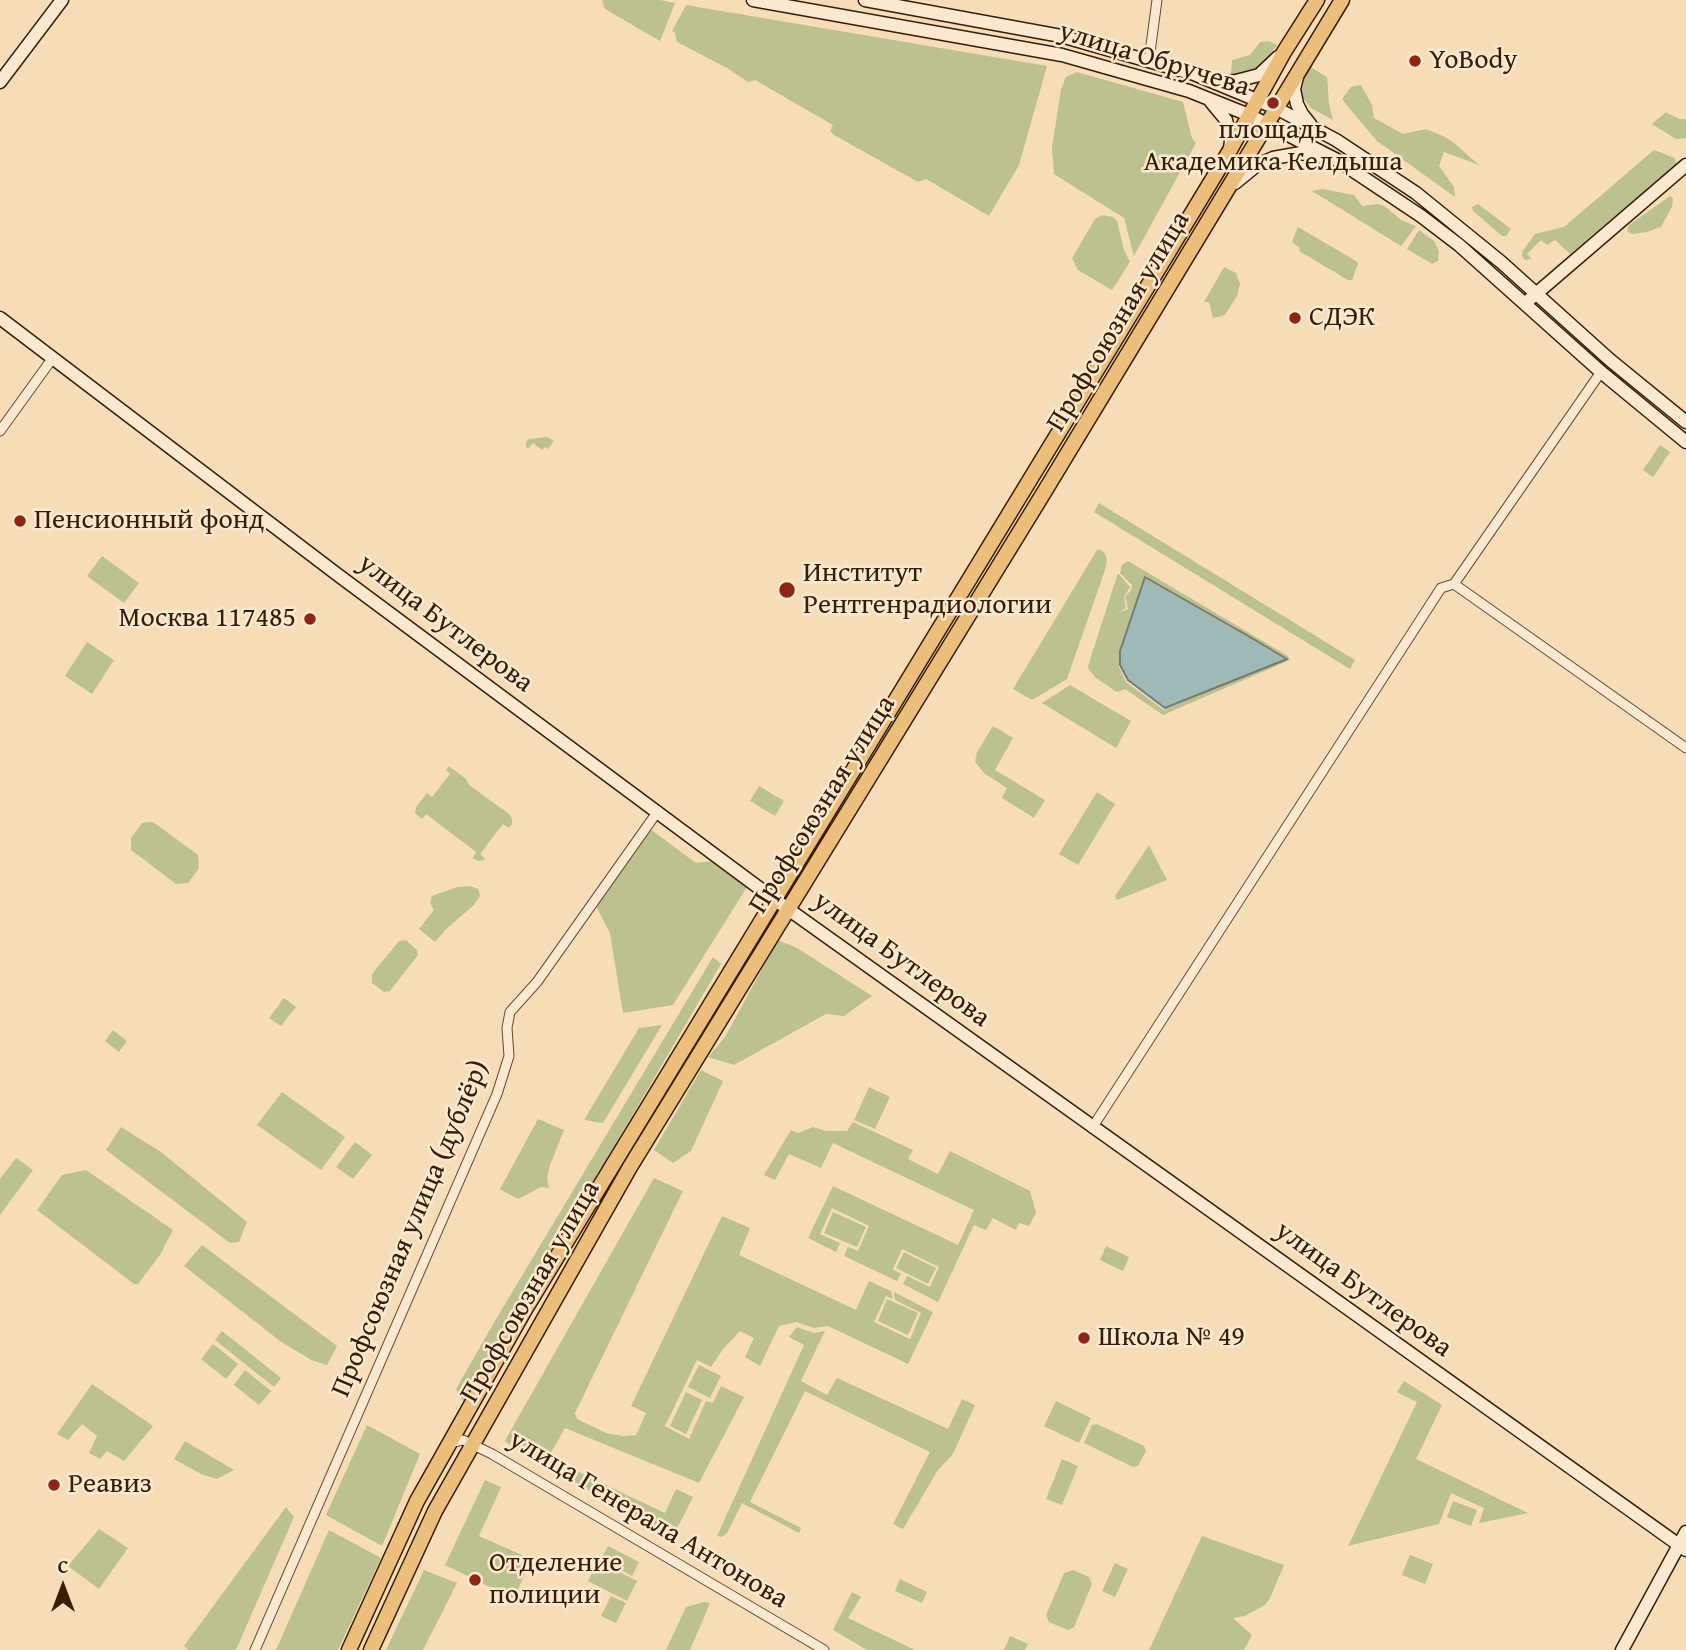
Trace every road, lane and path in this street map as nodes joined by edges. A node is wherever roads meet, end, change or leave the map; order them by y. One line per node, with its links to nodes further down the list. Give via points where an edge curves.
1 (62, 0): 10 (street)
2 (753, 0): 12 (street, улица Обручева, via 1044,51)
3 (865, 0): 8 (street, улица Обручева, via 1061,36)
4 (1157, 0): 8 (street)
5 (1317, 0): 7 (main road)
6 (1342, 0): 9 (main road, Профсоюзная улица)
7 (1284, 52): 11 (street, via 1259,75); 13 (main road)
8 (1149, 60): 11 (street, улица Обручева)
9 (1298, 72): 14 (main road, Профсоюзная улица); 17 (street, via 1297,104)
10 (0, 82)
11 (1216, 82): 13 (street, улица Обручева)
12 (1206, 97): 15 (street, улица Обручева); 18 (street, via 1226,120)
13 (1257, 100): 14 (street, улица Обручева); 15 (main road)
14 (1276, 108): 16 (main road, Профсоюзная улица); 17 (street, улица Обручева)
15 (1249, 115): 16 (street, улица Обручева); 18 (main road, Профсоюзная улица)
16 (1267, 124): 19 (street, улица Обручева); 21 (main road, Профсоюзная улица)
17 (1312, 127): 22 (street, улица Обручева, via 1416,193)
18 (1230, 152): 33 (main road, Профсоюзная улица)
19 (1337, 160): 21 (street, via 1285,154 1257,165); 23 (street, улица Обручева, via 1422,216)
20 (1686, 164): 22 (street)
21 (1229, 189): 34 (main road, Профсоюзная улица)
22 (1536, 293): 23 (street); 27 (street, улица Обручева)
23 (1524, 304): 26 (street, улица Обручева)
24 (0, 318): 25 (street, улица Бутлерова)
25 (52, 359): 28 (street); 32 (street, улица Бутлерова)
26 (1601, 372): 29 (street, улица Обручева); 30 (street)
27 (1686, 422)
28 (0, 431)
29 (1686, 442)
30 (1454, 584): 31 (street); 35 (street, via 1441,588)
31 (1686, 748)
32 (658, 811): 33 (street, улица Бутлерова); 42 (street, Профсоюзная улица (дублёр), via 537,982 510,1012 509,1056 497,1094)
33 (774, 899): 34 (street, улица Бутлерова); 36 (main road, Профсоюзная улица)
34 (787, 909): 35 (street, улица Бутлерова); 37 (main road, Профсоюзная улица, via 636,1156)
35 (1092, 1128): 41 (street, улица Бутлерова)
36 (484, 1380): 37 (street, via 490,1395); 39 (main road, Профсоюзная улица)
37 (503, 1391): 38 (main road, Профсоюзная улица)
38 (472, 1443): 39 (street, улица Генерала Антонова, via 463,1440); 44 (main road, Профсоюзная улица); 45 (street, улица Генерала Антонова)
39 (446, 1446): 43 (main road, Профсоюзная улица)
40 (1686, 1532): 41 (street)
41 (1682, 1547): 46 (street)
42 (255, 1650)
43 (349, 1650)
44 (371, 1650)
45 (824, 1650)
46 (1622, 1650)

